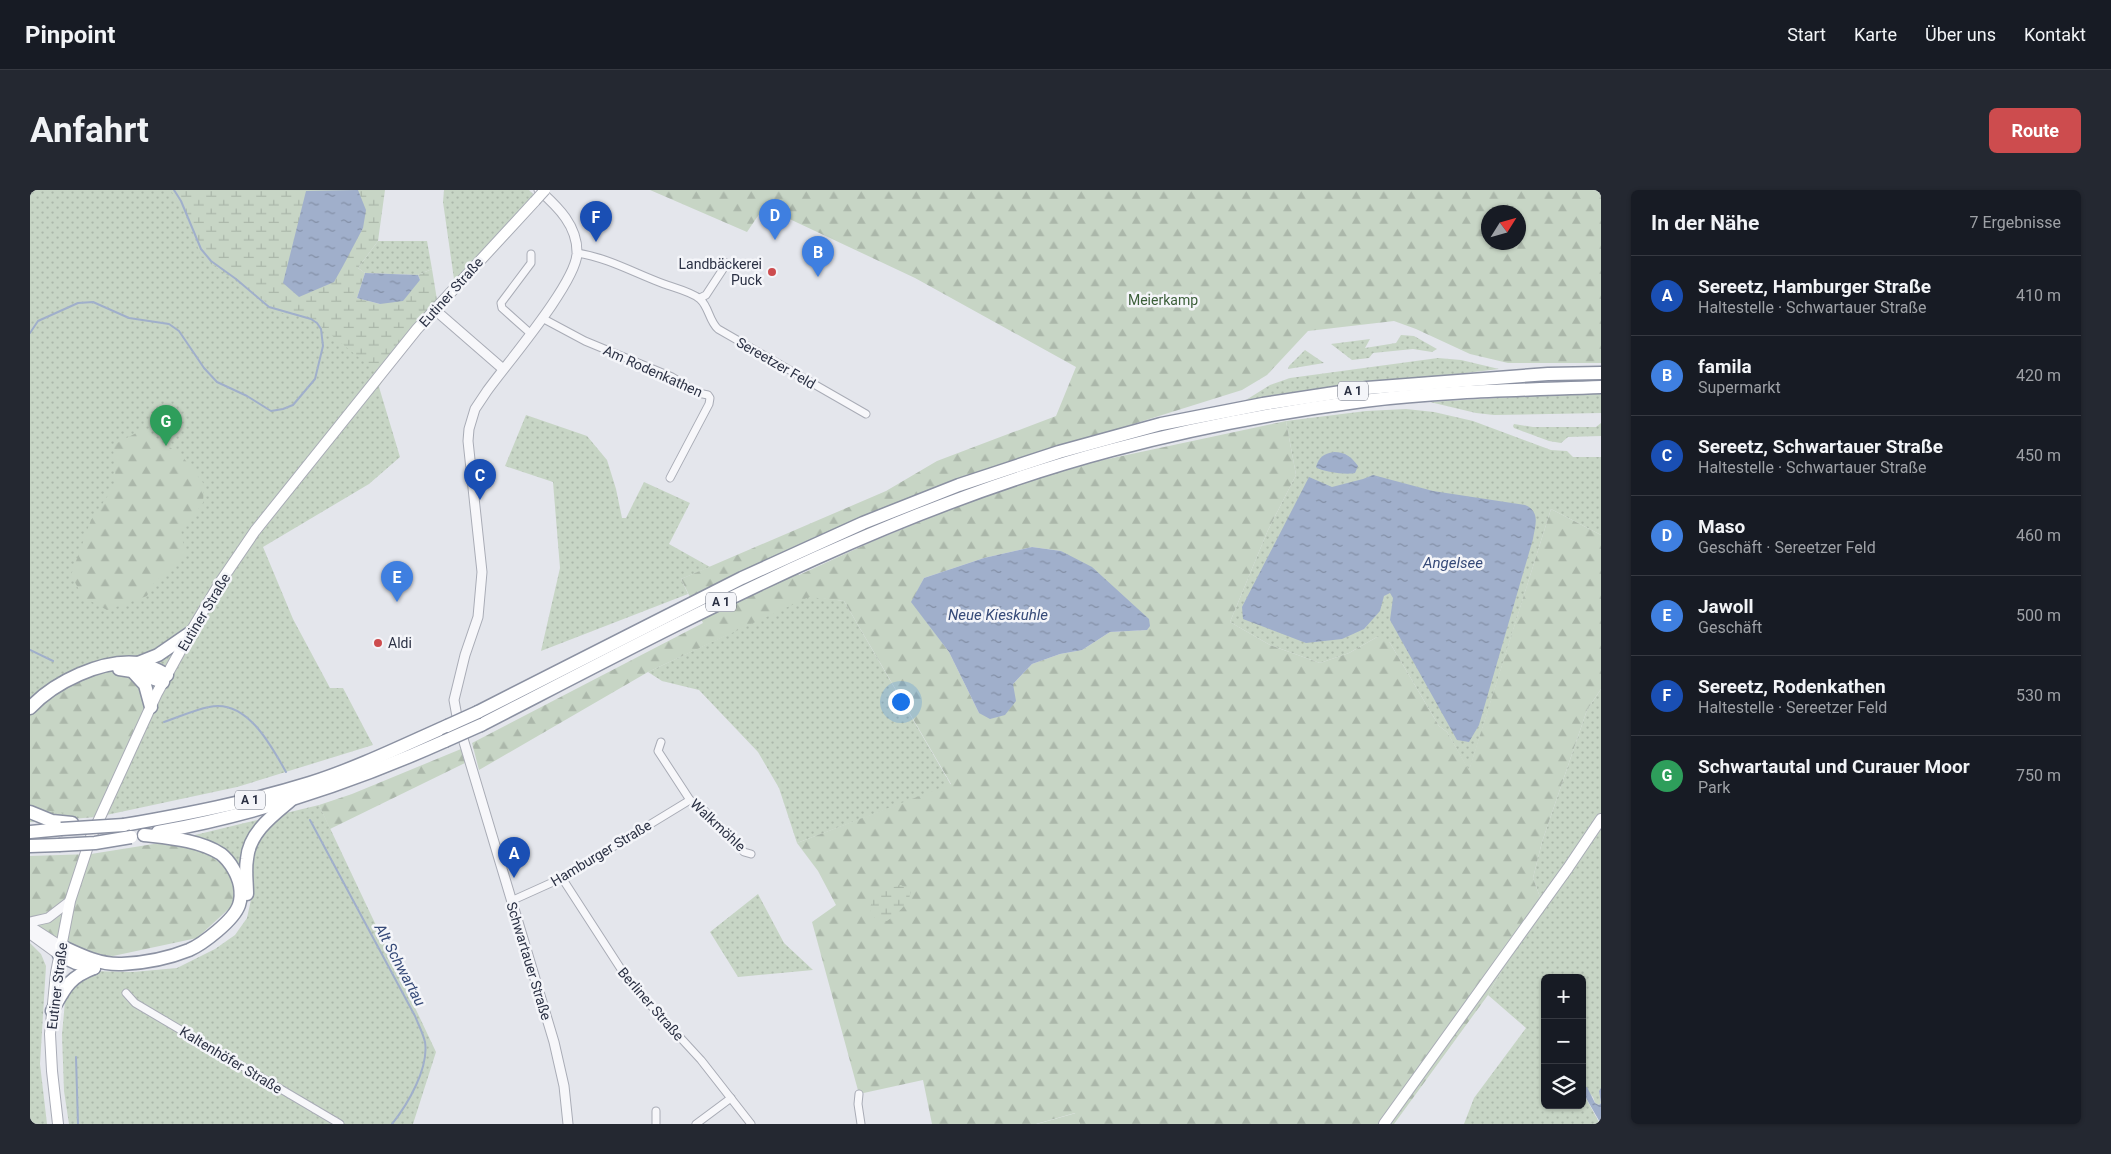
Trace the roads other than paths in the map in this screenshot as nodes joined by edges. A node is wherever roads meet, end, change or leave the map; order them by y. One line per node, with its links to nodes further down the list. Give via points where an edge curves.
1 (539, 190): 3 (street, via 566,217)
2 (546, 190): 7 (main road, Eutiner Straße, bridge)
3 (577, 253): 6 (street, via 622,265); 8 (street, Schwartauer Straße, via 568,280)
4 (531, 254): 9 (street, via 531,263 501,303 502,308)
5 (728, 263): 6 (street, via 706,295)
6 (700, 298): 13 (street, Sereetzer Feld, via 718,329)
7 (434, 309): 10 (street); 16 (main road, Eutiner Straße, via 255,532)
8 (542, 318): 9 (street, Schwartauer Straße); 14 (street, Am Rodenkathen, via 585,341 708,395 709,404)
9 (530, 333): 10 (street, Schwartauer Straße)
10 (503, 369): 34 (street, Schwartauer Straße, via 475,409 469,429 468,453 482,592 454,700)
11 (1601, 373): 15 (highway, A 1, via 1367,388 1263,404 1109,437 959,485)
12 (1601, 387): 15 (highway, A 1, via 1364,401 1258,418 1111,450 963,497)
13 (866, 414)
14 (670, 478)
15 (945, 497): 24 (highway, A 1, bridge, via 745,590 481,725 381,770); 27 (highway, A 1, bridge, via 863,523 742,578 478,712 377,758 311,783 206,811 151,820)
16 (190, 633): 17 (highway); 18 (main road, Eutiner Straße)
17 (135, 667): 18 (highway, via 149,666); 19 (highway, via 145,685); 20 (highway, via 112,666 75,676 58,685); 21 (highway, via 113,669 75,681 57,690)
18 (165, 678): 19 (main road, Eutiner Straße)
19 (151, 707): 33 (main road, Eutiner Straße, via 91,837)
20 (30, 708)
21 (30, 714)
22 (661, 742): 23 (street, Walkmöhle, via 658,751)
23 (690, 800): 31 (street, Walkmöhle, via 744,852); 32 (street, Hamburger Straße)
24 (290, 801): 29 (highway, A 1, via 209,823); 39 (highway, via 264,822 253,842 246,858 248,895 244,908 220,936 194,954 171,962 129,968)
25 (30, 812): 27 (highway)
26 (1601, 819): 52 (main road)
27 (67, 826): 28 (highway, A 1)
28 (30, 832)
29 (144, 835): 30 (highway, A 1, bridge, via 95,843); 38 (highway, via 200,845 222,855 232,866 241,893 239,906 232,916 191,949 169,957 121,964)
30 (30, 846)
31 (751, 854)
32 (562, 878): 34 (street, Hamburger Straße); 43 (street, Berliner Straße, via 630,983 701,1060)
33 (70, 901): 35 (street, via 48,918); 38 (main road, Eutiner Straße)
34 (511, 901): 47 (street, Schwartauer Straße, via 554,1042)
35 (30, 922)
36 (30, 926): 38 (street)
37 (30, 934): 38 (street)
38 (60, 950): 39 (highway, via 76,963); 41 (main road, Eutiner Straße)
39 (94, 968): 41 (highway, via 78,974 68,983)
40 (126, 993): 46 (street, Kaltenhöfer Straße, via 136,1003)
41 (52, 1011): 45 (main road, Eutiner Straße, via 50,1034)
42 (859, 1094): 51 (street)
43 (731, 1098): 49 (street); 50 (street, Berliner Straße)
44 (656, 1111): 48 (street)
45 (58, 1124)
46 (340, 1124)
47 (568, 1124)
48 (656, 1124)
49 (696, 1124)
50 (751, 1124)
51 (861, 1124)
52 (1384, 1124)

